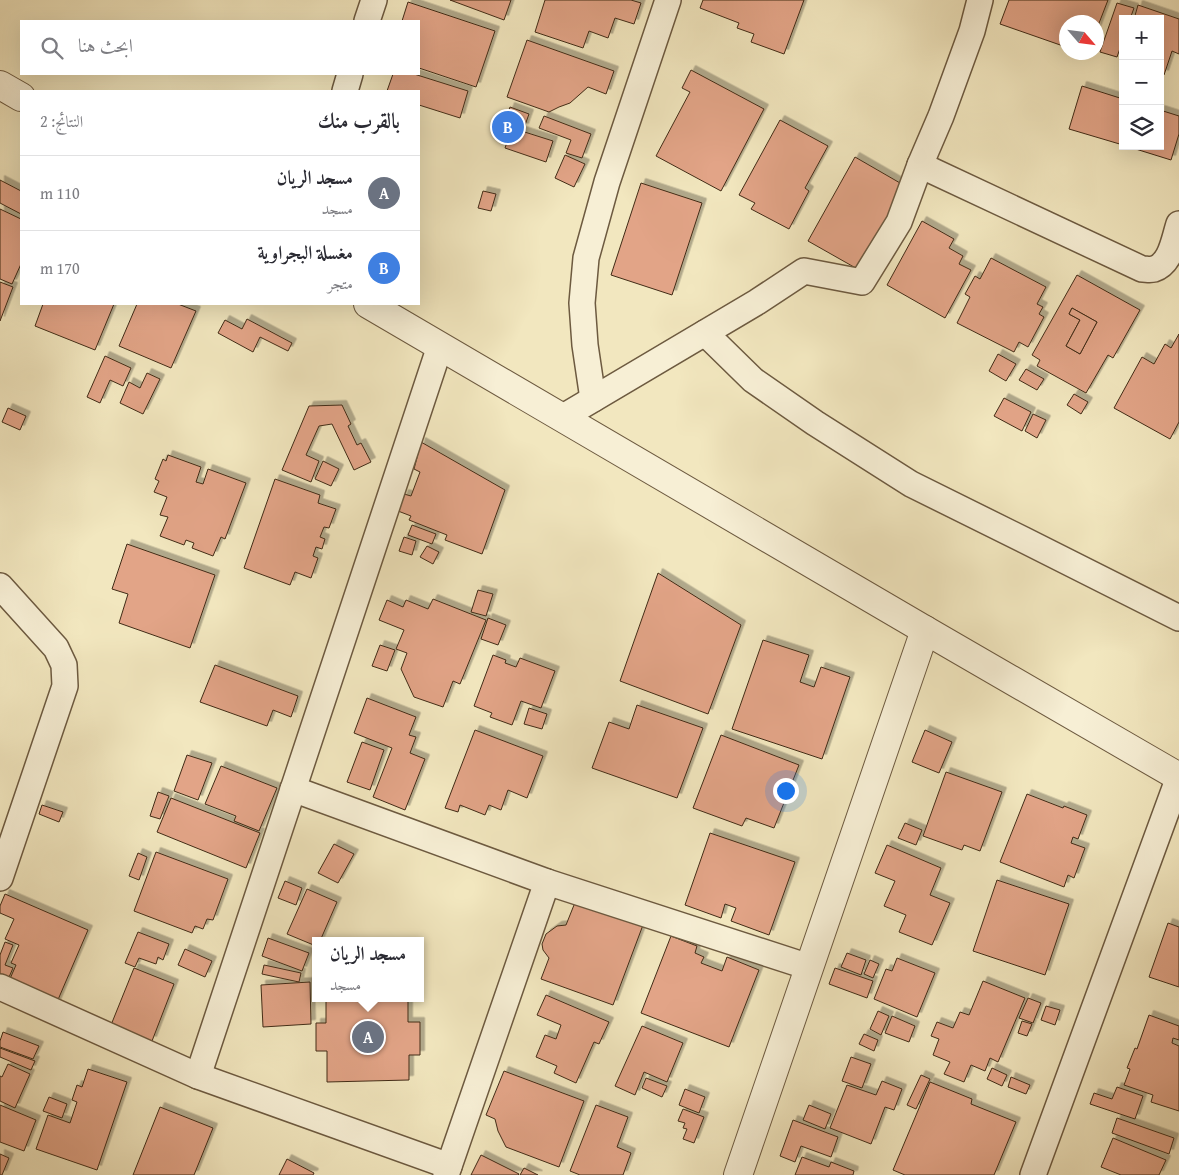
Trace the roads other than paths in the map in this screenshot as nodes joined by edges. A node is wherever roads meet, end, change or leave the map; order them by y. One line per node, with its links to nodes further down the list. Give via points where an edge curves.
1 (374, 0): 4 (street)
2 (668, 0): 14 (street, via 607,182 586,258 582,303)
3 (980, 0): 9 (street, via 972,31)
4 (367, 20)
5 (350, 75): 7 (street)
6 (0, 85): 8 (street)
7 (345, 90)
8 (20, 96)
9 (920, 165): 10 (street, via 1142,269 1153,270 1168,257); 12 (street, via 899,222 862,282 804,271)
10 (1179, 224)
11 (370, 305): 13 (street)
12 (705, 333): 14 (street); 17 (street, via 753,380 911,484)
13 (440, 346): 15 (street); 20 (street)
14 (593, 399): 15 (street)
15 (563, 417): 18 (street)
16 (0, 586): 21 (street, via 56,648 64,665 65,686)
17 (1179, 618)
18 (925, 630): 19 (street); 23 (street)
19 (1179, 777): 28 (street)
20 (293, 788): 22 (street); 25 (street)
21 (0, 878)
22 (547, 882): 23 (street); 26 (street)
23 (809, 967): 27 (street)
24 (0, 988): 25 (street)
25 (198, 1076): 26 (street)
26 (448, 1170)
27 (738, 1175)
28 (1033, 1175)

